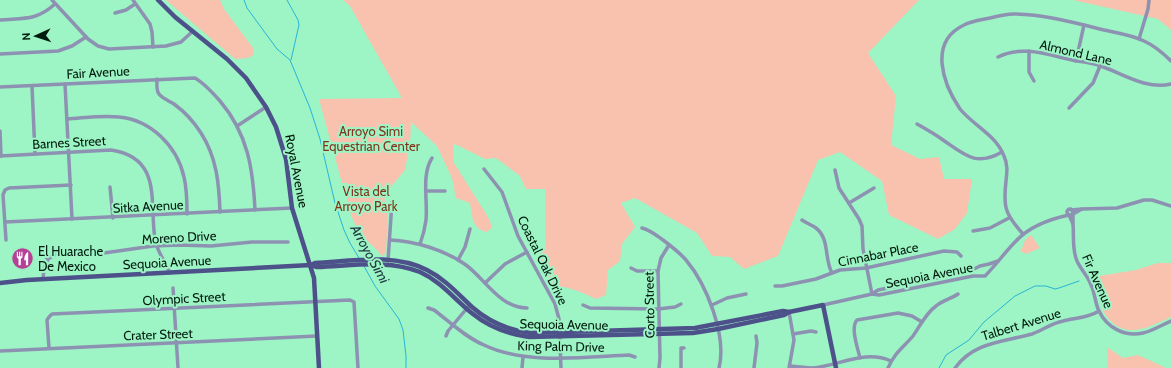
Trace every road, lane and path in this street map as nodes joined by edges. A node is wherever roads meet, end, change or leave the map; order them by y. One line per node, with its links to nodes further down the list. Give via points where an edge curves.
1 (52, 0): 5 (street)
2 (158, 0): 9 (main road, Royal Avenue)
3 (1149, 0): 11 (street)
4 (134, 2): 6 (street, via 126,10); 12 (street, via 150,24)
5 (55, 4): 7 (street, via 37,17); 10 (street)
6 (115, 13)
7 (0, 20)
8 (1084, 25): 11 (street); 16 (street); 32 (street, via 1018,14 1006,15 965,24 947,41 941,63 956,103 998,144)
9 (193, 31): 12 (street, via 177,44); 25 (main road, Royal Avenue, via 238,69)
10 (86, 37): 12 (street, via 98,46 109,49); 14 (street, via 58,51)
11 (1139, 39): 17 (street, via 1154,46)
12 (153, 47)
13 (1029, 51): 15 (street, Almond Lane, via 1010,52); 16 (street, Almond Lane); 20 (street, via 1028,68)
14 (0, 54)
15 (998, 57)
16 (1076, 61): 18 (street, Almond Lane)
17 (1171, 61)
18 (1100, 66): 22 (street, Almond Lane, via 1148,84); 26 (street, via 1093,83)
19 (156, 79): 21 (street, Fair Avenue); 29 (street, Fair Avenue, via 197,79 223,105); 48 (street, via 159,94 190,118 209,146 218,174)
20 (1034, 82)
21 (65, 84): 23 (street, Fair Avenue); 27 (street)
22 (1171, 84)
23 (32, 86): 24 (street, Fair Avenue); 33 (street)
24 (0, 87)
25 (266, 107): 29 (street); 46 (main road, Royal Avenue, via 283,149)
26 (1069, 108)
27 (67, 118): 31 (street); 50 (street, via 120,117 137,121 153,130 167,142 182,168)
28 (917, 124): 32 (street, via 971,158 985,159)
29 (236, 126): 47 (street, via 245,144 250,163)
30 (0, 131): 34 (street)
31 (69, 152): 33 (street, Barnes Street); 38 (street); 51 (street, Barnes Street, via 111,150 125,153 137,161 146,172 151,185)
32 (1002, 152): 53 (street, via 1007,168 1004,200)
33 (35, 154): 34 (street, Barnes Street)
34 (1, 156)
35 (432, 158): 41 (street, via 429,162)
36 (484, 168): 68 (street, Coastal Oak Drive, via 502,192 516,231)
37 (835, 170): 44 (street, via 839,188)
38 (71, 185): 54 (street); 56 (street, via 8,189 3,195)
39 (110, 187): 52 (street)
40 (874, 188): 44 (street)
41 (426, 191): 42 (street); 64 (street, via 426,221)
42 (445, 191)
43 (392, 202): 62 (street)
44 (849, 204): 77 (street, via 862,226)
45 (1171, 206): 49 (street, Sequoia Avenue, via 1152,200 1117,208 1082,209)
46 (292, 208): 47 (street, Sitka Avenue); 74 (main road, Royal Avenue)
47 (254, 210): 48 (street, Sitka Avenue)
48 (220, 212): 50 (street, Sitka Avenue)
49 (1070, 213): 60 (street, Sequoia Avenue); 100 (street, Fir Avenue, via 1074,254 1091,284)
50 (187, 214): 51 (street, Sitka Avenue)
51 (153, 216): 52 (street, Sitka Avenue); 66 (street, Barnes Street)
52 (113, 218): 54 (street, Sitka Avenue)
53 (1009, 218): 59 (street, via 990,228); 60 (street)
54 (72, 219): 56 (street, Sitka Avenue)
55 (802, 220): 81 (street, via 821,233)
56 (5, 222): 61 (street)
57 (642, 228): 65 (street, via 649,230)
58 (470, 229): 71 (street)
59 (973, 231)
60 (1023, 234): 72 (street, Sequoia Avenue)
61 (6, 240)
62 (390, 240): 64 (street); 73 (street)
63 (288, 242): 66 (street, Moreno Drive)
64 (420, 244): 71 (street)
65 (669, 245): 78 (street, Corto Street, via 661,258); 93 (street, via 691,266)
66 (156, 246): 70 (street, Moreno Drive, via 104,253 64,252); 80 (street, Barnes Street)
67 (40, 252): 70 (street)
68 (527, 252): 84 (street, via 505,264); 109 (street, Coastal Oak Drive, via 555,304)
69 (961, 256): 77 (street, Cinnabar Place, via 957,252 944,251)
70 (48, 259): 82 (street, via 44,268)
71 (458, 260): 84 (street)
72 (998, 261): 75 (street, Sequoia Avenue); 79 (street, Sequoia Avenue)
73 (388, 262): 74 (main road, Sequoia Avenue, via 353,266); 74 (main road, Sequoia Avenue, via 375,260); 95 (main road, Sequoia Avenue, via 427,275)
74 (310, 265): 80 (main road, Sequoia Avenue); 90 (main road, Royal Avenue, via 314,278)
75 (985, 265): 79 (street, Sequoia Avenue); 88 (street, Sequoia Avenue, via 970,271 878,290)
76 (631, 268): 78 (street)
77 (866, 268): 81 (street, Cinnabar Place, via 849,268); 88 (street)
78 (658, 272): 98 (street, Corto Street)
79 (988, 272): 88 (street, Sequoia Avenue, via 985,276 973,276 879,296)
80 (170, 273): 82 (main road, Sequoia Avenue)
81 (832, 274): 85 (street, Cinnabar Place)
82 (44, 279): 83 (main road, Sequoia Avenue)
83 (0, 283)
84 (485, 283): 97 (street, via 501,298 518,307)
85 (775, 286)
86 (173, 288): 99 (street)
87 (746, 294): 93 (street, via 727,298)
88 (872, 294): 94 (street, Sequoia Avenue)
89 (958, 294): 103 (street, via 935,306)
90 (315, 301): 99 (street, Olympic Street); 110 (main road, Royal Avenue); 126 (street, Olympic Street, via 353,300)
91 (681, 304): 98 (street)
92 (583, 305): 98 (street, via 590,308)
93 (712, 305): 105 (street)
94 (823, 305): 101 (main road, Sequoia Avenue); 122 (main road)
95 (468, 307): 104 (street); 109 (main road, Sequoia Avenue, via 483,322 506,332 529,337)
96 (428, 308): 104 (street, King Palm Drive)
97 (527, 308)
98 (658, 308): 106 (street, Corto Street)
99 (174, 309): 113 (street); 114 (street, Olympic Street, via 52,314 47,320)
100 (1099, 311): 102 (street, Fir Avenue, via 1110,326 1124,333 1143,333); 135 (street, Talbert Avenue, via 1056,323 1030,334 984,345 968,354)
101 (789, 312): 105 (main road, Sequoia Avenue); 108 (street)
102 (1171, 321)
103 (922, 322): 120 (street, via 912,316 898,313 857,320 853,328); 121 (street)
104 (453, 324): 111 (street); 117 (street, King Palm Drive, via 483,345)
105 (717, 327): 106 (main road, Sequoia Avenue, via 693,333); 131 (street, via 721,349)
106 (659, 332): 109 (main road, Sequoia Avenue); 129 (street, Corto Street)
107 (816, 332): 108 (street)
108 (793, 334): 123 (street)
109 (560, 335): 119 (street, Coastal Oak Drive)
110 (317, 336): 113 (street, Crater Street); 125 (main road, Royal Avenue)
111 (446, 336)
112 (756, 336): 132 (street)
113 (177, 343): 114 (street, Crater Street); 124 (street)
114 (49, 348): 116 (street, Crater Street)
115 (684, 348): 130 (street, via 681,348)
116 (0, 351)
117 (523, 357): 119 (street, King Palm Drive); 127 (street)
118 (635, 357): 119 (street, King Palm Drive, via 629,355)
119 (561, 358): 128 (street, Coastal Oak Drive)
120 (860, 358): 121 (street, via 876,356); 122 (street)
121 (891, 361): 134 (street)
122 (836, 366): 133 (street)
123 (790, 367): 133 (street)
124 (178, 368)
125 (319, 368)
126 (358, 368)
127 (522, 368)
128 (561, 368)
129 (659, 368)
130 (681, 368)
131 (719, 368)
132 (754, 368)
133 (811, 368)
134 (888, 368)
135 (955, 368)

